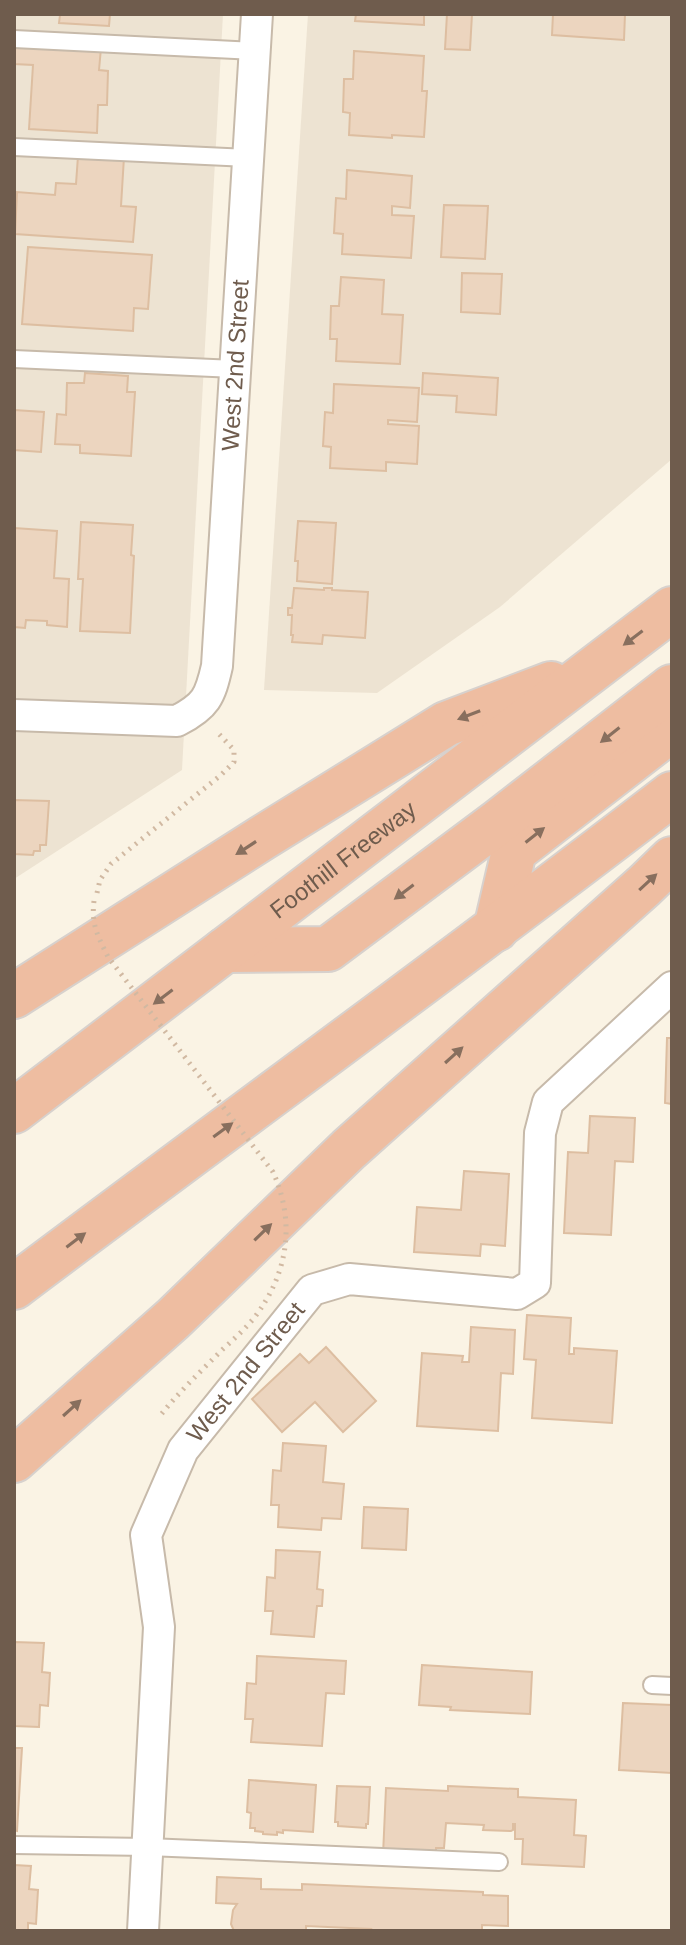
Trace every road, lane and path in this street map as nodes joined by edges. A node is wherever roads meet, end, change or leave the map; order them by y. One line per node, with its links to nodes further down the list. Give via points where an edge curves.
1 (257, 14): 3 (street, West 2nd Street)
2 (14, 39): 3 (lane)
3 (255, 51): 5 (street, West 2nd Street)
4 (14, 147): 5 (lane)
5 (248, 158): 7 (street, West 2nd Street)
6 (14, 359): 7 (lane)
7 (235, 369): 11 (street, West 2nd Street, via 217,666 212,689)
8 (672, 609): 9 (highway, Foothill Freeway, one-way to 9)
9 (594, 667): 17 (highway, Foothill Freeway); 19 (highway, one-way to 19, via 446,724)
10 (672, 687): 17 (highway, one-way to 17, via 328,949)
11 (198, 710): 12 (street, via 177,721); 22 (path, bridge, via 234,750 234,762 111,864 100,880 92,916 108,957 273,1172 284,1202 285,1242 271,1293 253,1320)
12 (14, 715)
13 (672, 729): 16 (highway, one-way to 13, via 514,851)
14 (672, 794): 16 (highway)
15 (672, 859): 23 (highway, one-way to 15)
16 (496, 929): 21 (highway, one-way to 16)
17 (225, 950): 20 (highway, Foothill Freeway, one-way to 20)
18 (672, 987): 27 (street, West 2nd Street, via 548,1102 540,1133 535,1283 517,1294 349,1279 312,1290 183,1450 146,1535 159,1627)
19 (14, 996)
20 (14, 1111)
21 (14, 1287)
22 (159, 1417)
23 (14, 1460)
24 (652, 1685): 25 (lane)
25 (672, 1686)
26 (14, 1845): 27 (lane)
27 (148, 1847): 28 (lane); 29 (street, West 2nd Street)
28 (499, 1862)
29 (143, 1931)

